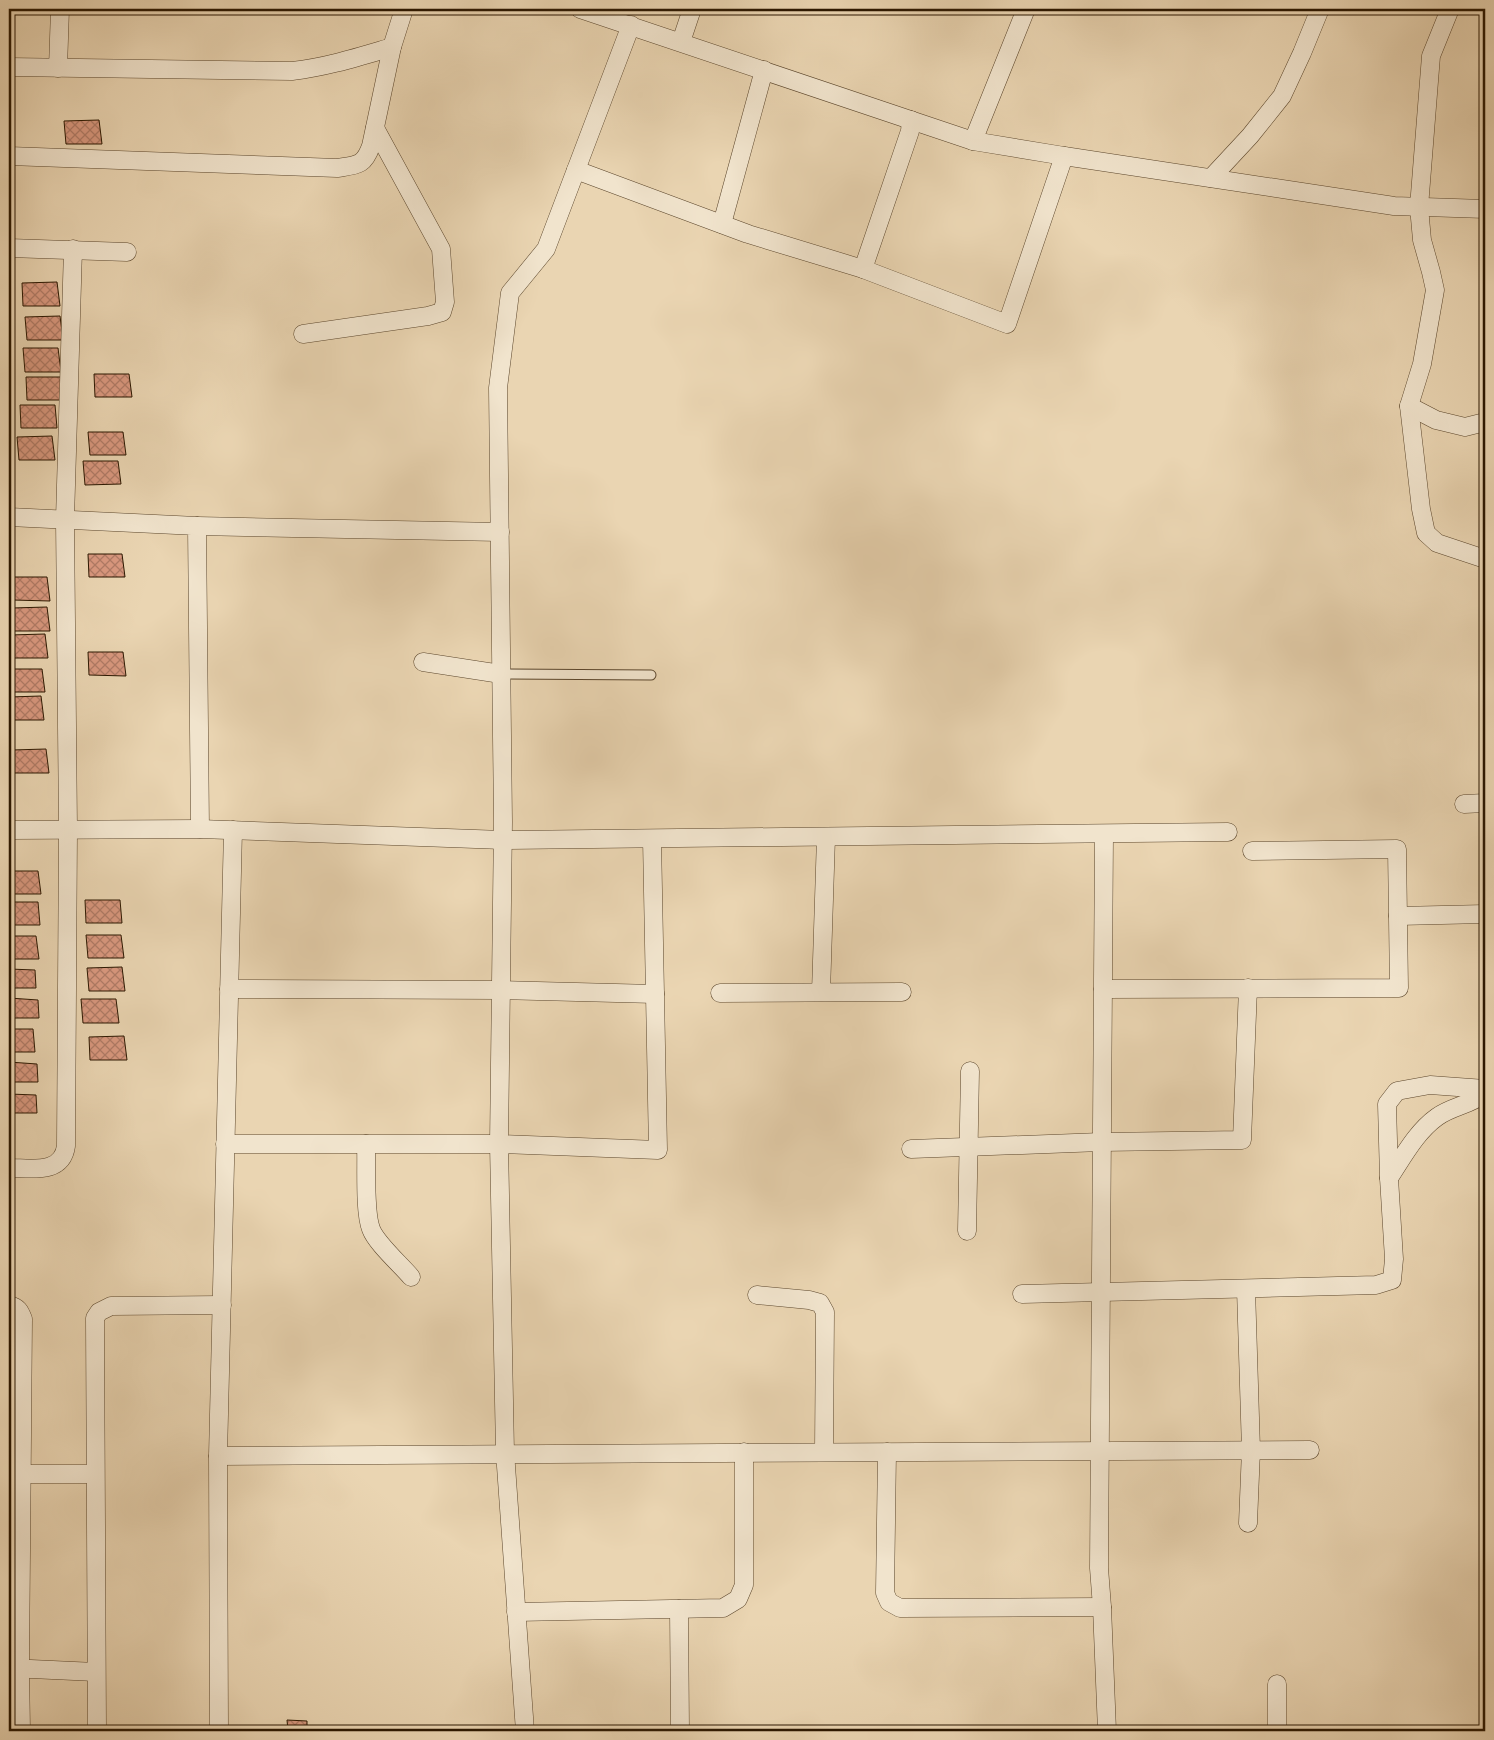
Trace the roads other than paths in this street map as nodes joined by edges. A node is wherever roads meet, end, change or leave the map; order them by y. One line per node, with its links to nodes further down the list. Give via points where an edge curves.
1 (60, 9): 12 (street)
2 (404, 9): 10 (street)
3 (580, 9): 8 (street)
4 (692, 9): 9 (street)
5 (1026, 9): 16 (street)
6 (1320, 9): 20 (street, via 1282,96)
7 (1450, 9): 21 (street, via 1431,56)
8 (631, 25): 9 (street); 19 (street)
9 (681, 42): 13 (street)
10 (392, 47): 12 (street, via 340,63 292,71); 15 (street)
11 (9, 67): 12 (street)
12 (58, 68)
13 (764, 70): 14 (street); 23 (street)
14 (912, 120): 16 (street); 27 (street)
15 (374, 128): 17 (street, via 367,158 355,166 337,168); 28 (street, via 441,249 445,302 442,312)
16 (973, 141): 18 (street)
17 (9, 156)
18 (1064, 156): 20 (street); 27 (street, via 1007,324)
19 (576, 170): 23 (street); 34 (street, via 546,249 510,293 498,388)
20 (1211, 178): 21 (street)
21 (1419, 207): 22 (street); 29 (street, via 1422,240 1435,290 1422,364)
22 (1485, 209)
23 (722, 224): 27 (street)
24 (9, 248): 25 (street)
25 (73, 249): 26 (street); 32 (street)
26 (127, 252)
27 (863, 269)
28 (303, 334)
29 (1410, 406): 30 (street, via 1436,420 1465,428); 35 (street, via 1426,533 1437,543)
30 (1485, 422)
31 (9, 517): 32 (street)
32 (65, 519): 33 (street); 43 (street)
33 (197, 526): 34 (street); 41 (street)
34 (500, 532): 37 (street)
35 (1485, 559)
36 (423, 662): 37 (street)
37 (502, 674): 38 (lane); 49 (street)
38 (651, 675)
39 (1485, 803): 40 (street)
40 (1464, 804)
41 (200, 829): 43 (street); 44 (street)
42 (9, 830): 43 (street)
43 (68, 830): 69 (street, via 65,1153 60,1161 47,1168)
44 (233, 830): 49 (street); 54 (street)
45 (1228, 832): 46 (street)
46 (1104, 834): 47 (street); 55 (street)
47 (826, 837): 48 (street); 57 (street)
48 (652, 839): 49 (street); 60 (street)
49 (503, 840): 56 (street)
50 (1252, 852): 52 (street, via 1397,849)
51 (1485, 914): 52 (street)
52 (1398, 916): 53 (street, via 1399,988)
53 (1248, 988): 55 (street); 63 (street, via 1242,1140)
54 (229, 989): 56 (street); 64 (street)
55 (1102, 989): 63 (street)
56 (501, 990): 60 (street); 66 (street)
57 (821, 992): 58 (street); 59 (street)
58 (902, 992)
59 (720, 993)
60 (655, 994): 66 (street, via 658,1150)
61 (970, 1071): 67 (street)
62 (1485, 1091): 70 (street, via 1478,1100 1438,1116 1416,1136); 70 (street, via 1430,1085 1397,1092 1387,1104)
63 (1102, 1142): 67 (street); 74 (street)
64 (225, 1144): 65 (street); 78 (street)
65 (366, 1144): 66 (street); 72 (street, via 371,1230)
66 (499, 1144): 81 (street)
67 (969, 1147): 68 (street); 71 (street)
68 (911, 1149)
69 (9, 1168)
70 (1389, 1178): 73 (street, via 1394,1259 1392,1280 1376,1285)
71 (967, 1230)
72 (411, 1277)
73 (1246, 1288): 74 (street); 79 (street)
74 (1100, 1292): 75 (street); 85 (street)
75 (1022, 1294)
76 (757, 1295): 83 (street, via 809,1300 820,1303 825,1312)
77 (9, 1305): 87 (street, via 16,1307 23,1319)
78 (222, 1305): 86 (street); 88 (street, via 111,1306 99,1312 94,1323)
79 (1251, 1450): 80 (street); 85 (street); 89 (street)
80 (1310, 1450)
81 (505, 1452): 82 (street); 86 (street); 92 (street)
82 (744, 1452): 83 (street); 91 (street, via 744,1585 738,1599 722,1608)
83 (824, 1452): 84 (street)
84 (888, 1452): 85 (street); 90 (street, via 885,1593 889,1602 900,1608)
85 (1100, 1452): 90 (street)
86 (218, 1456): 98 (street)
87 (16, 1474): 88 (street); 93 (street)
88 (95, 1474): 94 (street)
89 (1248, 1523)
90 (1102, 1607): 101 (street)
91 (679, 1609): 92 (street); 100 (street)
92 (516, 1612): 99 (street)
93 (14, 1668): 94 (street); 96 (street)
94 (96, 1672): 97 (street)
95 (1277, 1684): 102 (street)
96 (21, 1731)
97 (97, 1731)
98 (219, 1731)
99 (525, 1731)
100 (680, 1731)
101 (1107, 1731)
102 (1276, 1731)

